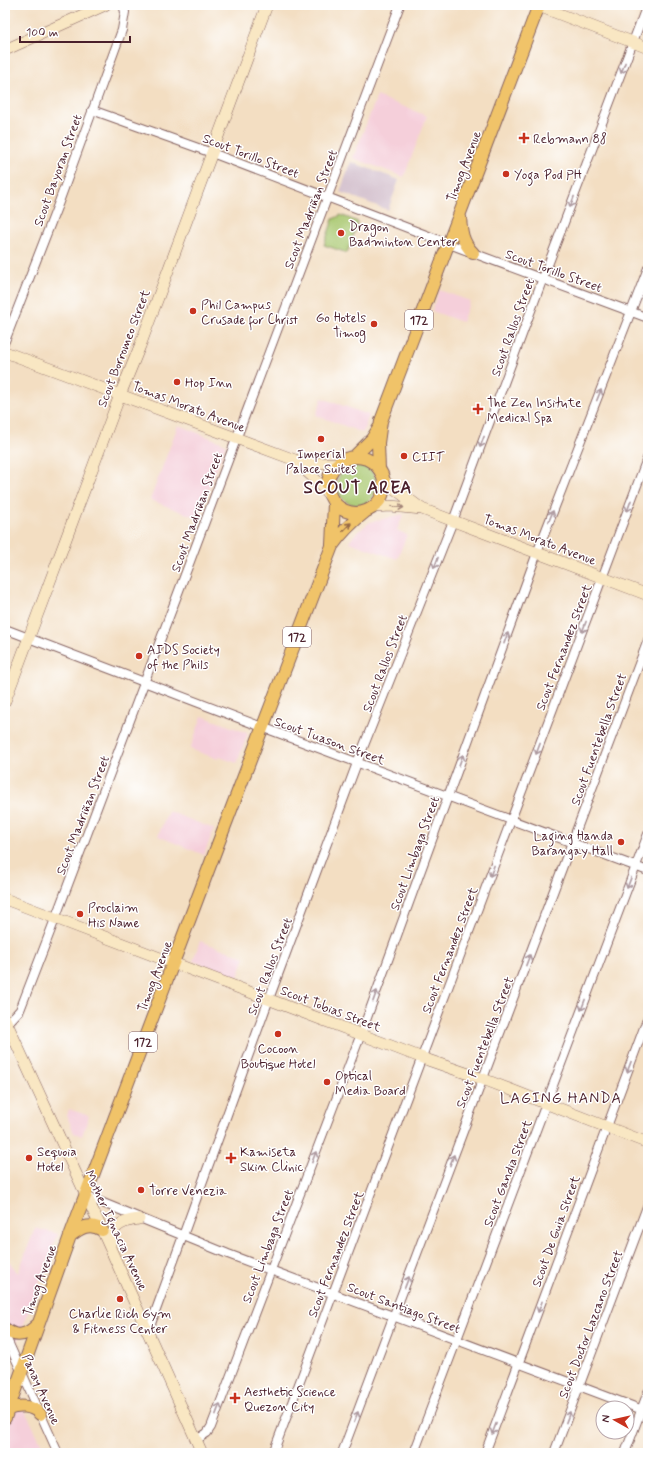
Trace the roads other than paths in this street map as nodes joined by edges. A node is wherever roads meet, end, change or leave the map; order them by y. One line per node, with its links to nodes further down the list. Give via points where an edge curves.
1 (105, 5): 9 (street)
2 (123, 5): 10 (street, Scout Bayoran Street, via 125,12 122,30)
3 (267, 5): 11 (street, Scout Borromeo Street)
4 (400, 5): 12 (street, Scout Madriñan Street)
5 (538, 5): 7 (street); 13 (main road, Timog Avenue / 172)
6 (646, 5): 7 (street, Scout Rallos Street)
7 (633, 42): 8 (street); 17 (street, Scout Rallos Street, one-way to 17)
8 (648, 48)
9 (5, 50)
10 (92, 110): 11 (street, Scout Torillo Street); 20 (street, Scout Bayoran Street)
11 (212, 153): 12 (street, Scout Torillo Street); 22 (street, Scout Borromeo Street)
12 (327, 197): 14 (street, Scout Torillo Street); 24 (street, Scout Madriñan Street)
13 (459, 214): 14 (main road, Timog Avenue / 172); 15 (main road, via 461,235)
14 (448, 244): 15 (street, Scout Torillo Street); 23 (main road, Timog Avenue / 172)
15 (473, 253): 17 (street, Scout Torillo Street)
16 (648, 268): 18 (street, Scout Limbaga Street)
17 (543, 278): 18 (street, Scout Torillo Street); 34 (street, Scout Rallos Street, one-way to 34)
18 (632, 312): 19 (street, Scout Torillo Street); 36 (street, Scout Limbaga Street, one-way to 18)
19 (648, 318)
20 (5, 341)
21 (5, 352): 22 (street, Tomas Morato Avenue)
22 (120, 395): 24 (street, Tomas Morato Avenue); 40 (street, Scout Borromeo Street)
23 (380, 427): 26 (main road, Timog Avenue / 172); 29 (main road, Timog Avenue / 172)
24 (236, 439): 27 (street, Tomas Morato Avenue); 42 (street, Scout Madriñan Street)
25 (648, 456): 37 (street, Scout Fernandez Street, one-way to 37)
26 (354, 457): 28 (main road, 172); 29 (main road, via 370,460)
27 (295, 460): 28 (street, Tomas Morato Avenue); 31 (street, Tomas Morato Avenue)
28 (338, 463): 31 (main road, 172, via 329,477 328,485)
29 (379, 469): 30 (main road, 172)
30 (384, 481): 32 (main road, 172, via 382,495); 33 (street, Tomas Morato Avenue)
31 (332, 500): 32 (main road, via 348,512); 35 (main road, Timog Avenue / 172)
32 (370, 509): 33 (street, Tomas Morato Avenue, one-way to 33, via 390,506); 35 (main road, Timog Avenue / 172, one-way to 32, via 353,521)
33 (422, 509): 34 (street, Tomas Morato Avenue)
34 (453, 521): 36 (street, Tomas Morato Avenue); 45 (street, Scout Rallos Street, one-way to 45)
35 (332, 546): 44 (main road, Timog Avenue / 172)
36 (537, 553): 37 (street, Tomas Morato Avenue); 46 (street, Scout Limbaga Street, one-way to 36)
37 (602, 577): 38 (street, Tomas Morato Avenue); 47 (street, Scout Fernandez Street, one-way to 47)
38 (648, 594)
39 (5, 629): 40 (street, Scout Tuason Street)
40 (29, 638): 42 (street, Scout Tuason Street); 43 (street, Scout Borromeo Street)
41 (648, 640): 49 (street, Scout Fuentebella Street)
42 (145, 682): 44 (street, Scout Tuason Street); 53 (street, Scout Madriñan Street)
43 (5, 701)
44 (262, 727): 45 (street, Scout Tuason Street); 54 (main road, Timog Avenue / 172)
45 (358, 763): 46 (street, Scout Tuason Street); 55 (street, Scout Rallos Street)
46 (448, 796): 47 (street, Scout Tuason Street); 58 (street, Scout Limbaga Street, one-way to 46)
47 (511, 820): 49 (street, Scout Tuason Street); 59 (street, Scout Fernandez Street, one-way to 59)
48 (648, 834): 50 (street, Scout Gandia Street)
49 (573, 842): 50 (street, Scout Tuason Street); 60 (street, Scout Fuentebella Street, one-way to 49)
50 (636, 866): 51 (street, Scout Tuason Street); 61 (street, Scout Gandia Street, one-way to 61)
51 (648, 871)
52 (5, 899): 53 (street, Scout Tobias Street)
53 (56, 918): 54 (street, Scout Tobias Street); 57 (street, Scout Madriñan Street, via 20,1010)
54 (173, 963): 55 (street, Scout Tobias Street); 64 (main road, Timog Avenue / 172)
55 (269, 999): 58 (street, Scout Tobias Street); 69 (street, Scout Rallos Street)
56 (648, 1017): 62 (street, Scout De Guia Street, one-way to 62)
57 (6, 1021): 64 (street, Mother Ignacia Avenue)
58 (361, 1034): 59 (street, Scout Tobias Street); 71 (street, Scout Limbaga Street, one-way to 58)
59 (422, 1057): 60 (street, Scout Tobias Street); 72 (street, Scout Fernandez Street)
60 (483, 1079): 61 (street, Scout Tobias Street); 73 (street, Scout Fuentebella Street, one-way to 60)
61 (546, 1104): 62 (street, Scout Tobias Street); 78 (street, Scout Gandia Street)
62 (607, 1127): 63 (street, Scout Tobias Street); 79 (street, Scout De Guia Street, one-way to 79)
63 (648, 1143)
64 (86, 1196): 66 (street, Scout Santiago Street); 67 (street, Mother Ignacia Avenue); 68 (main road, Timog Avenue / 172)
65 (648, 1204): 81 (street, Scout Doctor Lazcano Street)
66 (139, 1218): 69 (street, Scout Santiago Street); 70 (street, via 122,1222 116,1227 111,1236)
67 (102, 1230): 68 (main road, via 95,1226 86,1226); 70 (street, Mother Ignacia Avenue)
68 (70, 1236): 74 (main road, Timog Avenue / 172)
69 (183, 1236): 71 (street, Scout Santiago Street); 76 (street, Scout Rallos Street)
70 (110, 1248): 76 (street, Mother Ignacia Avenue)
71 (270, 1270): 72 (street, Scout Santiago Street); 86 (street, Scout Limbaga Street, one-way to 71, via 211,1427)
72 (333, 1293): 73 (street, Scout Santiago Street); 89 (street, Scout Fernandez Street)
73 (394, 1316): 78 (street, Scout Santiago Street); 90 (street, Scout Fuentebella Street, one-way to 73)
74 (38, 1324): 75 (main road, via 30,1332 22,1335); 80 (main road, Timog Avenue / 172)
75 (5, 1330)
76 (148, 1332): 86 (street, Mother Ignacia Avenue)
77 (5, 1335): 80 (street, Panay Avenue)
78 (457, 1340): 79 (street, Scout Santiago Street); 91 (street, Scout Gandia Street)
79 (519, 1363): 81 (street, Scout Santiago Street); 92 (street, Scout De Guia Street, one-way to 92)
80 (21, 1371): 84 (main road, Timog Avenue / 172); 85 (street, Panay Avenue)
81 (579, 1386): 83 (street, Scout Santiago Street); 93 (street, Scout Doctor Lazcano Street, one-way to 81)
82 (648, 1392): 83 (street)
83 (645, 1411): 94 (street)
84 (6, 1413): 85 (main road, via 18,1406 27,1406)
85 (40, 1414): 87 (street, Panay Avenue)
86 (196, 1440): 88 (street, Mother Ignacia Avenue)
87 (58, 1453)
88 (202, 1453)
89 (273, 1453)
90 (342, 1453)
91 (414, 1453)
92 (485, 1453)
93 (554, 1453)
94 (625, 1453)

